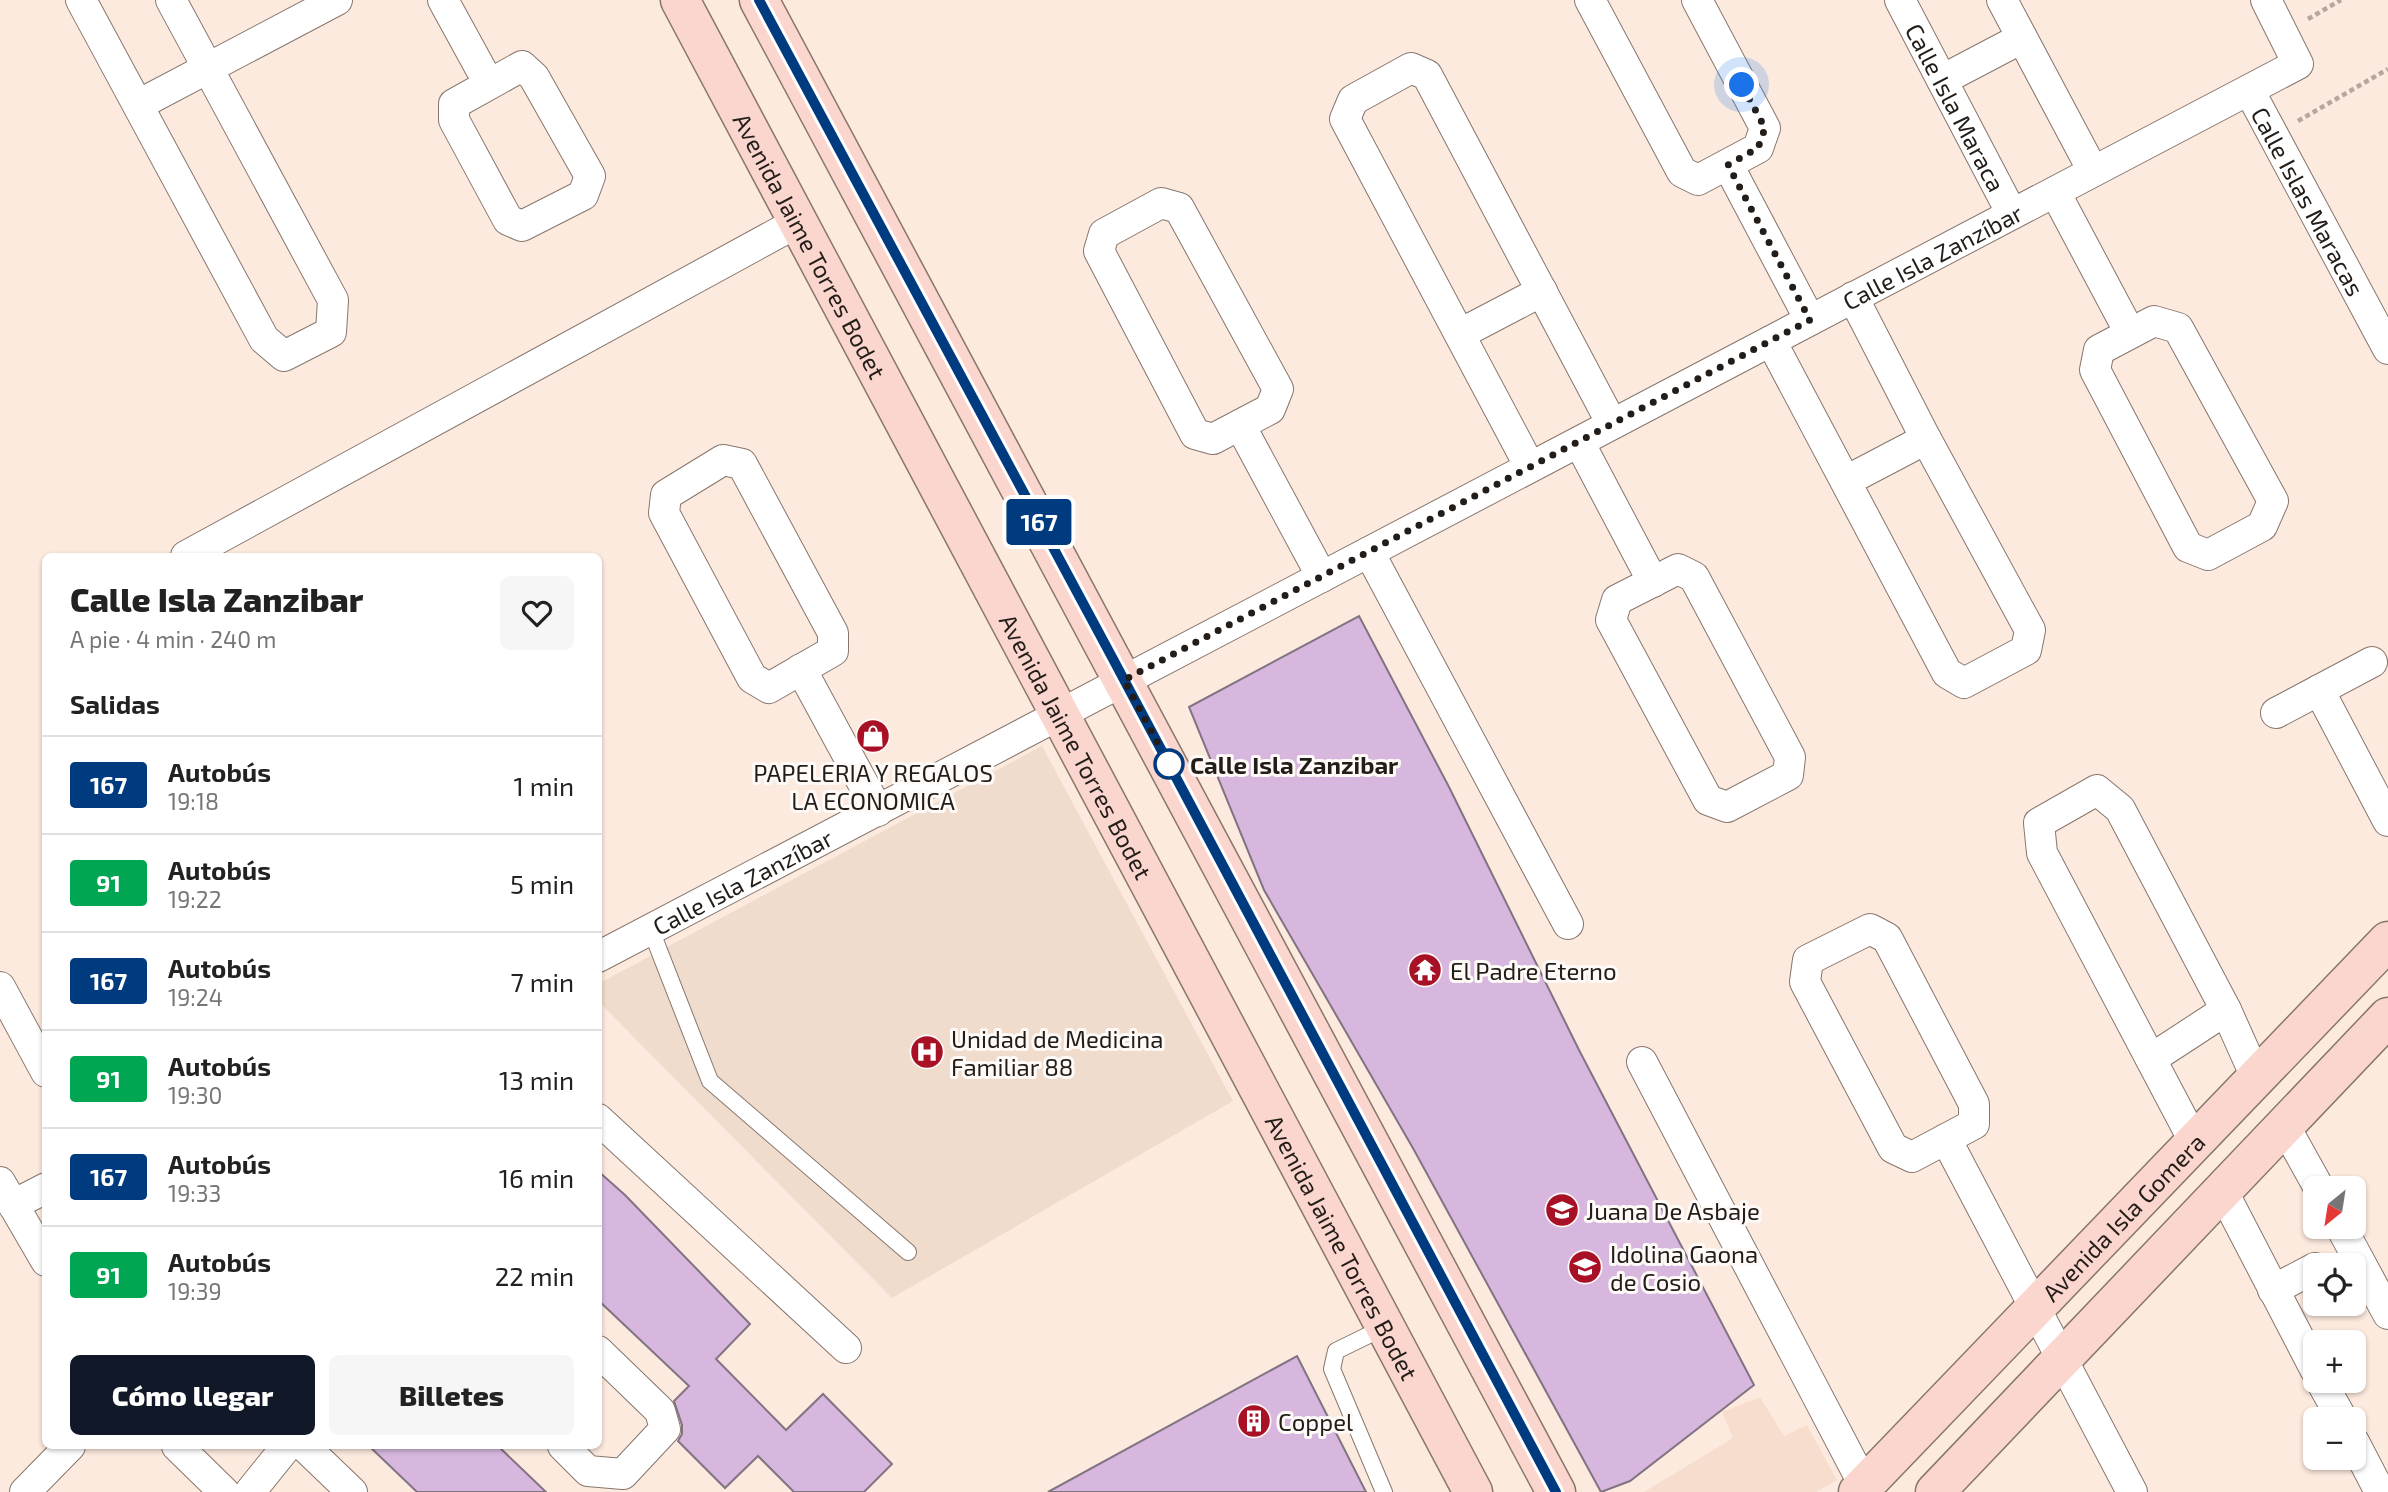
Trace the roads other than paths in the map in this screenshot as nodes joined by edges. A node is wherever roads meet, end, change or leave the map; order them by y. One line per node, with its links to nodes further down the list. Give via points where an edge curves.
1 (80, 0): 17 (street)
2 (171, 0): 13 (street)
3 (337, 0): 13 (street)
4 (443, 0): 15 (street)
5 (680, 0): 22 (street, Avenida Jaime Torres Bodet)
6 (759, 0): 42 (street)
7 (1590, 0): 18 (street, via 1682,172 1698,180)
8 (1697, 0): 18 (street, via 1765,128 1758,148)
9 (1900, 0): 14 (street, Calle Isla Maraca)
10 (2002, 0): 12 (street)
11 (2266, 0): 16 (street, Calle Isla Zanzíbar, via 2298,64)
12 (2022, 38): 14 (street); 19 (street)
13 (208, 68): 17 (street); 17 (street, via 333,300 331,332 284,356 264,339)
14 (1942, 80): 21 (street, Calle Isla Maraca)
15 (489, 84): 15 (street, via 522,66 534,77 590,176 583,195 522,226 508,220 454,120 454,104)
16 (2249, 90): 19 (street, Calle Isla Zanzíbar); 29 (street, Calle Islas Maracas)
17 (138, 105)
18 (1728, 165): 25 (street)
19 (2093, 171): 20 (street, Calle Isla Zanzíbar)
20 (2055, 191): 21 (street, Calle Isla Zanzíbar); 26 (street)
21 (2012, 214): 24 (street, Calle Isla Zanzíbar)
22 (798, 222): 37 (street); 45 (street, Avenida Jaime Torres Bodet)
23 (1542, 291): 27 (street); 27 (street, via 1427,75 1411,68 1353,100 1345,119); 30 (street)
24 (1853, 297): 25 (street, Calle Isla Zanzíbar); 32 (street)
25 (1810, 320): 28 (street, Calle Isla Zanzíbar)
26 (2130, 333): 26 (street, via 2154,321 2178,328 2273,501 2262,526 2208,555 2188,547 2095,370 2099,350)
27 (1460, 334): 34 (street)
28 (1771, 341): 30 (street, Calle Isla Zanzíbar); 35 (street)
29 (2388, 349)
30 (1612, 424): 33 (street, Calle Isla Zanzíbar)
31 (1240, 425): 31 (street, via 1213,439 1195,433 1099,251 1104,234 1161,203 1180,208 1278,389 1270,408); 38 (street)
32 (1926, 439): 35 (street); 35 (street, via 2030,630 2026,650 1964,683 1947,673)
33 (1579, 442): 34 (street, Calle Isla Zanzíbar); 39 (street)
34 (1530, 467): 36 (street, Calle Isla Zanzíbar)
35 (1846, 481)
36 (1369, 552): 38 (street, Calle Isla Zanzíbar); 48 (street)
37 (191, 553)
38 (1322, 577): 42 (street, Calle Isla Zanzíbar)
39 (1653, 582): 39 (street, via 1678,569 1694,577 1790,757 1788,775 1727,807 1708,800 1611,620 1618,600)
40 (2372, 662): 43 (street)
41 (801, 669): 41 (street, via 769,688 752,678 664,513 666,495 723,460 742,464 833,633 833,652); 46 (street)
42 (1124, 680): 45 (street, Calle Isla Zanzíbar); 94 (street)
43 (2319, 690): 44 (street); 47 (street)
44 (2276, 713)
45 (1060, 715): 46 (street, Calle Isla Zanzíbar); 76 (street, Avenida Jaime Torres Bodet)
46 (878, 811): 49 (street, Calle Isla Zanzíbar)
47 (2388, 821)
48 (1568, 924)
49 (651, 930): 51 (street, Calle Isla Zanzíbar); 69 (lane, via 710,1081)
50 (2388, 941): 58 (street, Avenida Isla Gomera)
51 (602, 955)
52 (0, 987): 57 (street)
53 (2226, 1010): 55 (street); 55 (street, via 2120,809 2096,790 2039,823 2042,853); 58 (street)
54 (2388, 1017): 60 (street)
55 (2151, 1059): 62 (street)
56 (1642, 1062): 87 (street)
57 (42, 1065)
58 (2256, 1077): 62 (street, Avenida Isla Gomera)
59 (602, 1123): 78 (street)
60 (2284, 1125): 63 (street); 65 (street)
61 (1946, 1139): 61 (street, via 1912,1157 1893,1148 1805,982 1808,960 1870,929 1886,939 1974,1104 1974,1124); 74 (street)
62 (2194, 1141): 74 (street, Avenida Isla Gomera)
63 (2312, 1176)
64 (42, 1189): 66 (street)
65 (2222, 1190): 73 (street); 80 (street)
66 (6, 1194): 71 (street)
67 (2346, 1239): 70 (street)
68 (2348, 1239): 75 (street)
69 (908, 1252)
70 (2333, 1253)
71 (42, 1254)
72 (2303, 1274): 73 (street)
73 (2273, 1290): 77 (street)
74 (2036, 1309): 80 (street); 87 (street, Avenida Isla Gomera)
75 (2388, 1314)
76 (1385, 1327): 92 (lane, via 1336,1350 1332,1369); 93 (street, Avenida Jaime Torres Bodet)
77 (2303, 1346)
78 (846, 1348)
79 (602, 1355): 85 (street, via 660,1411 665,1429 623,1474 588,1471)
80 (2062, 1359): 95 (street); 96 (street)
81 (67, 1449): 88 (street)
82 (180, 1449): 89 (street)
83 (285, 1449): 90 (street)
84 (307, 1449): 91 (street)
85 (566, 1449)
86 (2366, 1465): 97 (street)
87 (1861, 1489)
88 (25, 1492)
89 (224, 1492)
90 (250, 1492)
91 (352, 1492)
92 (1384, 1492)
93 (1473, 1492)
94 (1556, 1492)
95 (1935, 1492)
96 (2132, 1492)
97 (2380, 1492)

